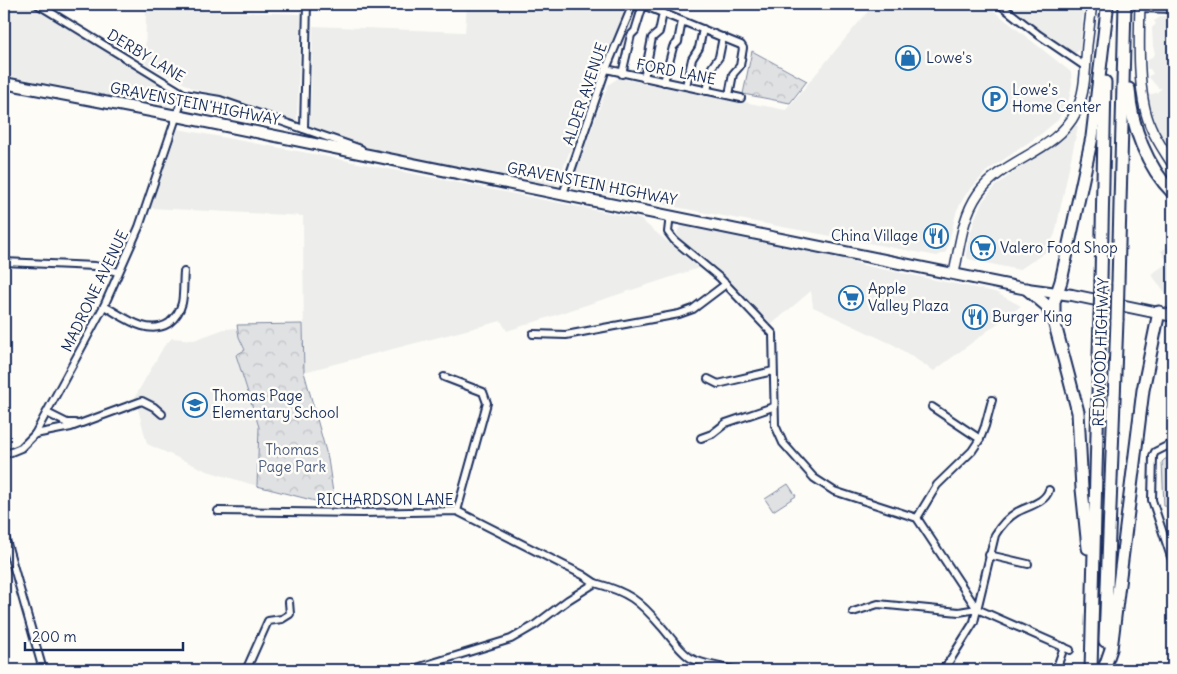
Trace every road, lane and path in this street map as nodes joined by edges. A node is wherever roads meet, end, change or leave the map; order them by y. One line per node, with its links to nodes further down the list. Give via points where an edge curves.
1 (37, 4): 24 (street, DERBY LANE)
2 (307, 4): 28 (street)
3 (633, 4): 17 (street, ALDER AVENUE)
4 (999, 4): 16 (street)
5 (1092, 4): 16 (main road)
6 (1125, 4): 12 (highway, REDWOOD HIGHWAY)
7 (643, 5): 11 (street); 18 (street, via 631,35)
8 (1140, 6): 10 (street); 29 (main road, via 1143,100 1149,124)
9 (1107, 7): 41 (highway, via 1092,137); 70 (highway, REDWOOD HIGHWAY, bridge)
10 (1173, 9)
11 (663, 13): 13 (street); 19 (street, via 659,32 652,38)
12 (1125, 16): 32 (highway, via 1129,92 1134,118 1152,164); 74 (highway, REDWOOD HIGHWAY, bridge)
13 (682, 21): 14 (street); 20 (street)
14 (703, 29): 15 (street); 22 (street)
15 (723, 37): 23 (street); 25 (street, via 741,44 743,48)
16 (1086, 67): 38 (main road, via 1083,93 1069,124 1044,146 992,178 978,193 964,224)
17 (606, 69): 18 (street, FORD LANE); 33 (street, ALDER AVENUE)
18 (622, 74): 19 (street, FORD LANE)
19 (644, 78): 20 (street, FORD LANE)
20 (664, 82): 22 (street, FORD LANE)
21 (4, 83): 27 (main road, GRAVENSTEIN HIGHWAY)
22 (686, 86): 23 (street, FORD LANE)
23 (707, 91): 25 (street, FORD LANE)
24 (184, 94): 27 (street, MADRONE AVENUE); 28 (street, DERBY LANE, via 220,100)
25 (729, 95): 26 (street, FORD LANE)
26 (741, 98)
27 (177, 116): 30 (main road, GRAVENSTEIN HIGHWAY); 36 (street, MADRONE AVENUE, via 139,227)
28 (304, 128): 30 (street, DERBY LANE)
29 (1170, 158): 31 (main road)
30 (391, 160): 33 (main road, GRAVENSTEIN HIGHWAY)
31 (1173, 165)
32 (1173, 193)
33 (563, 194): 34 (main road, GRAVENSTEIN HIGHWAY)
34 (670, 215): 38 (main road, GRAVENSTEIN HIGHWAY); 39 (street, via 668,232 674,240)
35 (4, 262): 36 (street, via 95,266)
36 (118, 272): 42 (street, MADRONE AVENUE)
37 (184, 272): 42 (street, via 180,309 170,322 162,326 142,326)
38 (954, 273): 40 (main road, GRAVENSTEIN HIGHWAY)
39 (726, 284): 46 (street, via 679,314 566,335); 47 (street, via 772,334)
40 (1027, 289): 41 (main road, GRAVENSTEIN HIGHWAY); 45 (highway, via 1046,305)
41 (1057, 293): 43 (main road, GRAVENSTEIN HIGHWAY); 45 (highway)
42 (104, 306): 53 (street, MADRONE AVENUE)
43 (1159, 312): 44 (main road, GRAVENSTEIN HIGHWAY); 74 (highway, via 1143,390 1111,649)
44 (1173, 316)
45 (1054, 321): 70 (highway, via 1078,412)
46 (533, 334)
47 (773, 371): 49 (street, via 718,384); 51 (street)
48 (444, 377): 63 (street, via 483,392 487,403)
49 (708, 379)
50 (992, 400): 58 (street)
51 (774, 407): 57 (street, via 726,423); 64 (street, via 775,425 783,443 814,478 834,491)
52 (932, 407): 58 (street)
53 (47, 413): 55 (street, via 67,423); 56 (street, MADRONE AVENUE)
54 (162, 414): 55 (street, via 142,401)
55 (86, 421): 56 (street)
56 (35, 434): 60 (street, MADRONE AVENUE, via 22,448)
57 (701, 438)
58 (980, 439): 64 (street, via 938,485)
59 (1173, 443): 67 (street, via 1155,452 1152,461 1154,507)
60 (4, 455)
61 (1049, 490): 66 (street, via 1044,499 1001,524)
62 (218, 511): 63 (street, RICHARDSON LANE)
63 (457, 511): 69 (street, RICHARDSON LANE)
64 (917, 518): 72 (street)
65 (4, 533): 75 (street)
66 (989, 555): 68 (street); 72 (street)
67 (1173, 563)
68 (1028, 564)
69 (595, 584): 77 (street, via 511,639); 78 (street, RICHARDSON LANE, via 629,595 691,659)
70 (1093, 596): 81 (highway, REDWOOD HIGHWAY)
71 (289, 602): 76 (street, via 290,614 268,621 247,668)
72 (976, 609): 73 (street, via 959,612 878,604); 79 (street, via 974,622 966,636); 80 (street, via 1067,649)
73 (853, 612)
74 (1104, 669)
75 (42, 670)
76 (249, 670)
77 (410, 670)
78 (734, 670)
79 (941, 670)
80 (1056, 670)
81 (1091, 670)

